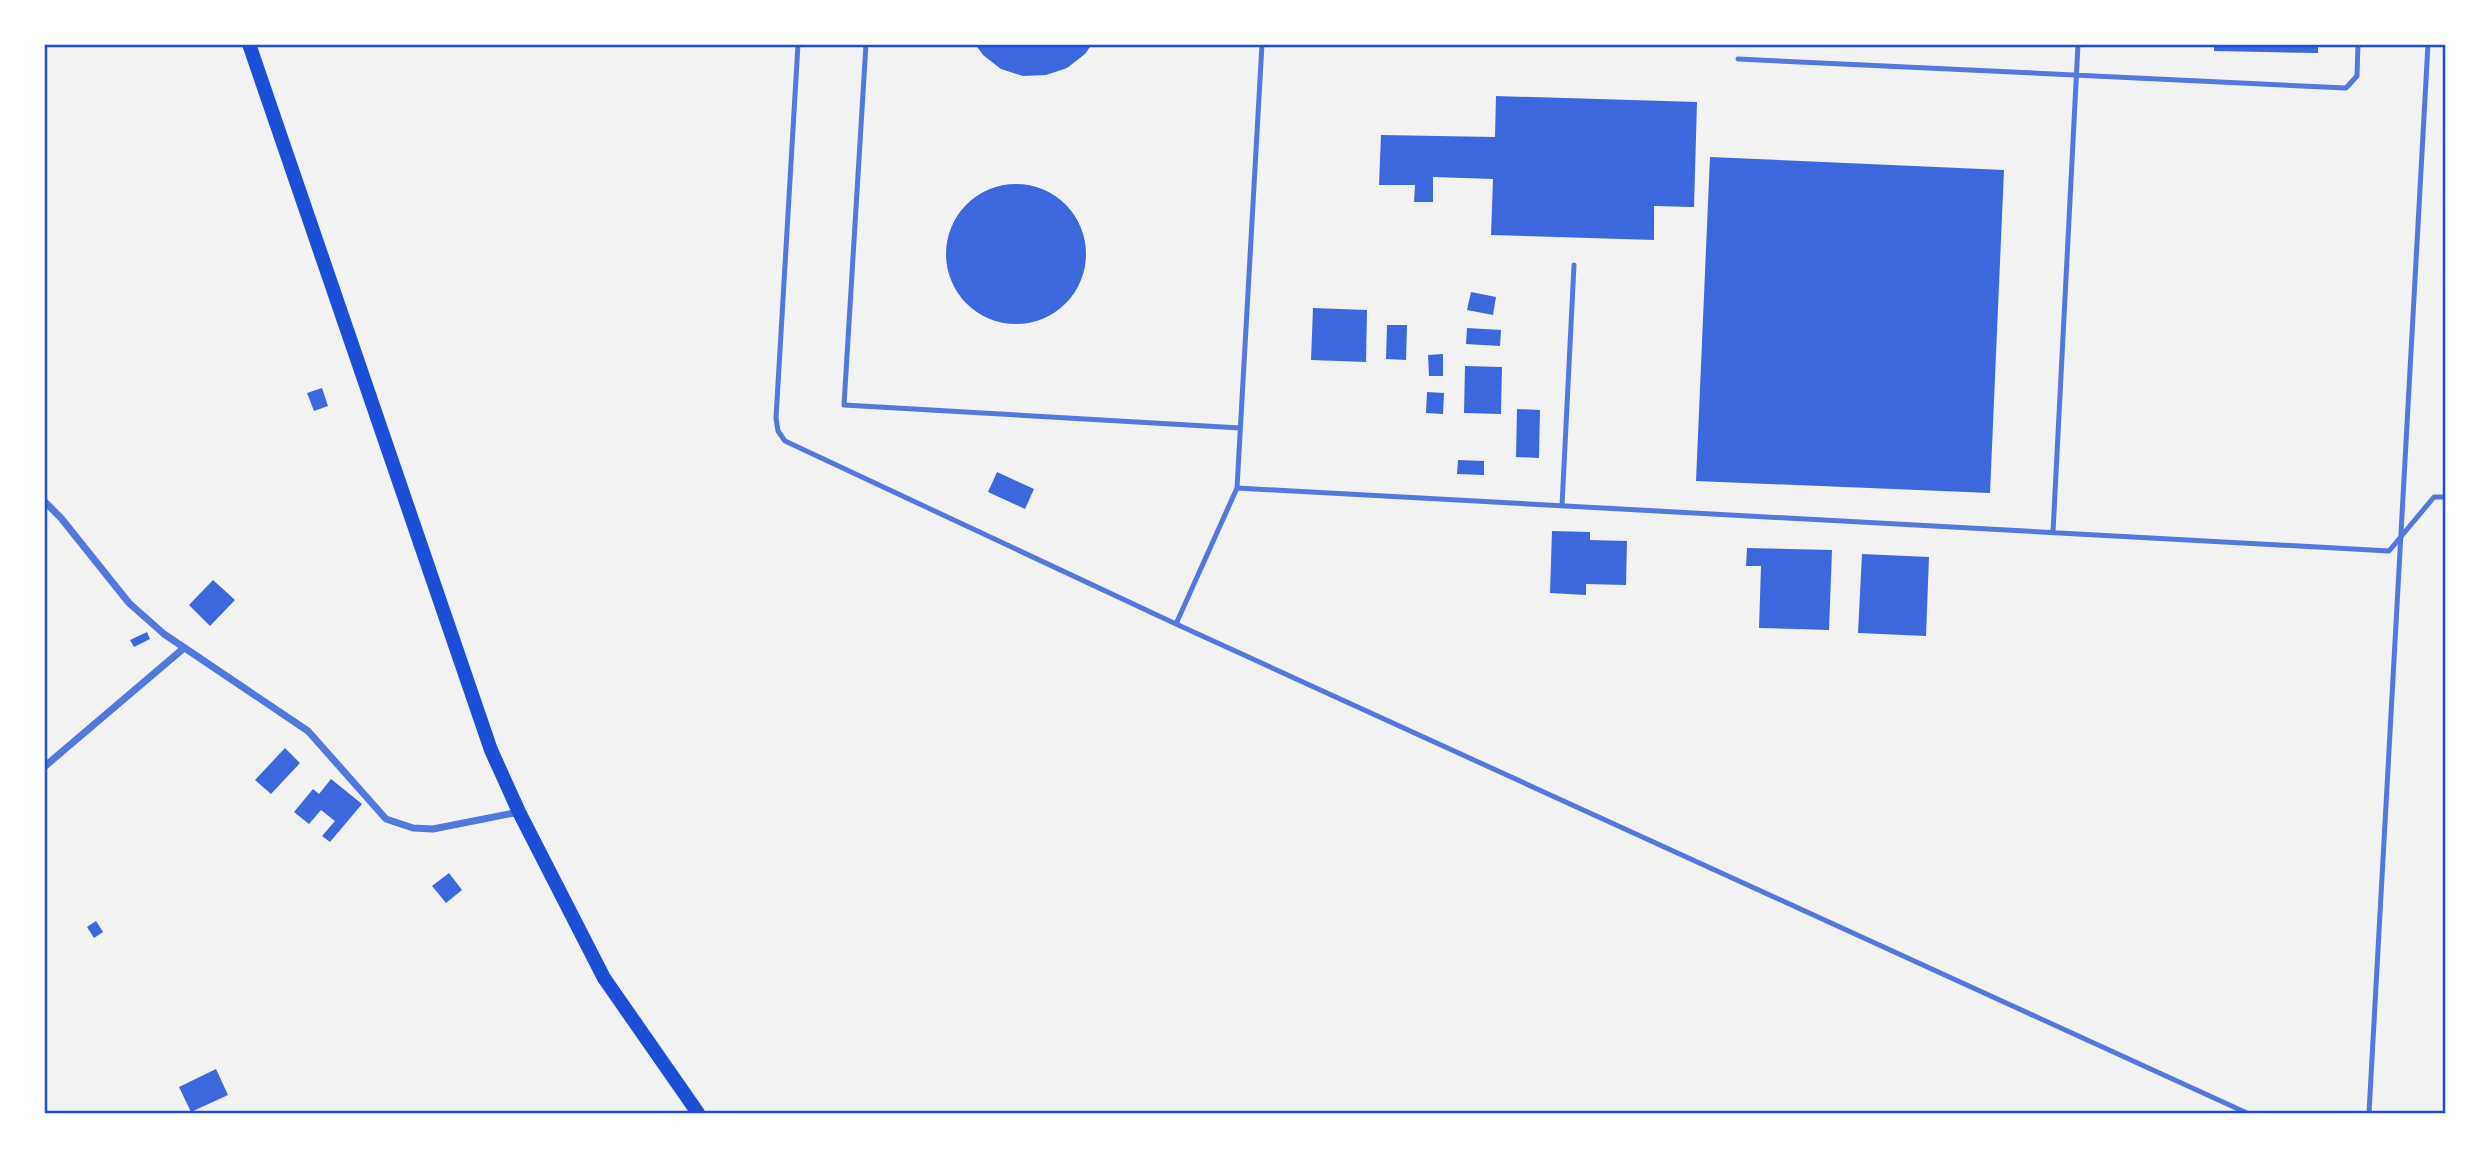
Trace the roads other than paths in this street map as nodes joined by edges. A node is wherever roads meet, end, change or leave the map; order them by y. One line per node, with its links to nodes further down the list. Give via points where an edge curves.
1 (248, 44): 21 (main road, via 491,750)
2 (798, 44): 18 (lane, via 776,397 778,431 794,446)
3 (866, 44): 11 (lane, via 845,405)
4 (1262, 44): 11 (lane)
5 (2078, 44): 9 (lane)
6 (2358, 44): 9 (lane, via 2357,76 2346,89)
7 (2428, 44): 17 (lane)
8 (1738, 59): 9 (lane)
9 (2076, 76): 16 (lane)
10 (1574, 265): 15 (lane)
11 (1240, 428): 12 (lane)
12 (1237, 488): 15 (lane); 18 (lane)
13 (2445, 497): 17 (lane, via 2434,497)
14 (44, 501): 19 (street, via 129,603)
15 (1562, 506): 16 (lane)
16 (2053, 532): 17 (lane, via 2389,551)
17 (2401, 536): 24 (lane)
18 (1176, 624): 23 (lane)
19 (184, 648): 20 (street); 21 (street, via 308,731 386,818 412,828 433,829)
20 (44, 767)
21 (519, 812): 22 (main road, via 604,978)
22 (698, 1113)
23 (2247, 1113)
24 (2369, 1113)

